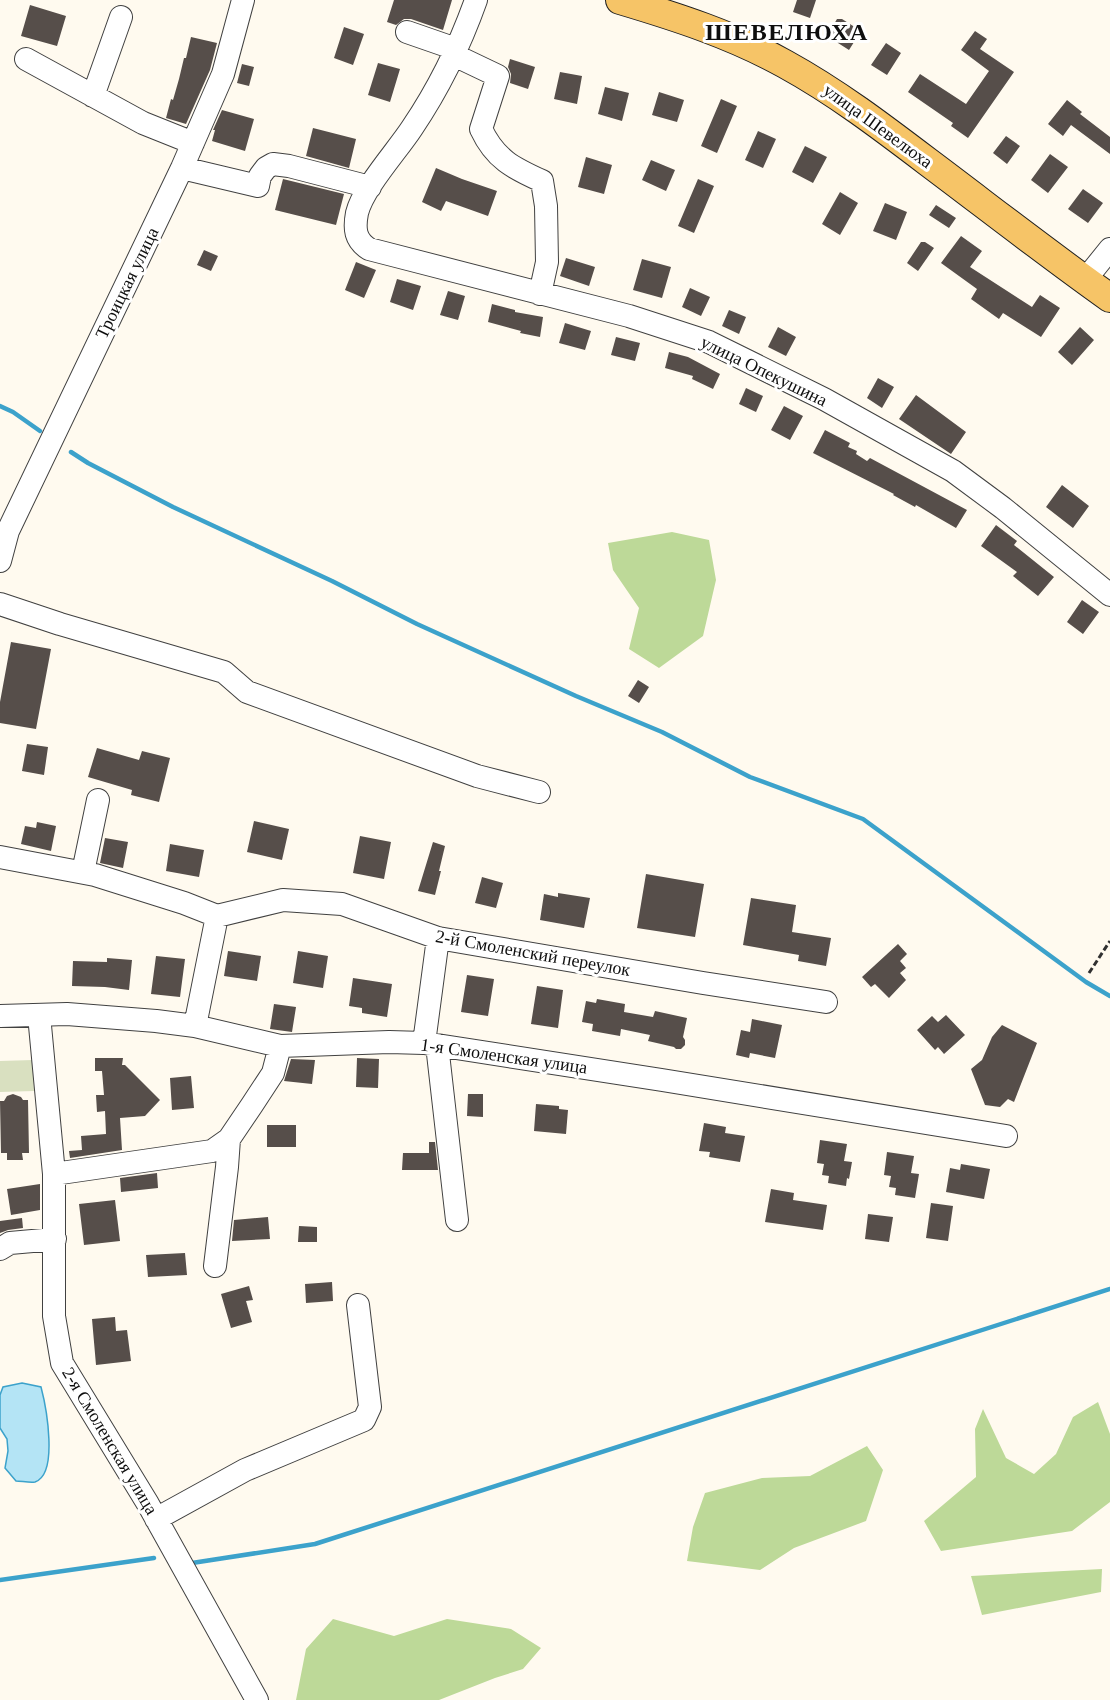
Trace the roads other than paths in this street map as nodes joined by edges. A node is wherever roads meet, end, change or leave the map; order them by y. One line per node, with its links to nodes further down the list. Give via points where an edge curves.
1 (243, 0): 9 (street, Троицкая улица, via 223,74)
2 (476, 0): 6 (street)
3 (631, 2): 13 (main road, улица Шевелюха, via 760,50 810,78 866,115)
4 (121, 17): 8 (street)
5 (407, 33): 6 (street)
6 (455, 52): 11 (street, via 413,127); 14 (street, via 498,76 482,129 489,145 507,163 542,181 547,262)
7 (26, 59): 8 (street)
8 (93, 96): 9 (street, via 143,123)
9 (193, 142): 10 (street, Троицкая улица)
10 (182, 168): 11 (street, via 258,186 260,176 273,164); 16 (street, Троицкая улица, via 8,531)
11 (370, 187): 14 (street, улица Опекушина, via 358,211 355,229 361,244)
12 (1110, 249): 13 (street)
13 (1085, 280): 15 (main road, улица Шевелюха)
14 (540, 294): 17 (street, улица Опекушина, via 629,316 709,342 824,399 953,471)
15 (1110, 298)
16 (0, 561)
17 (1110, 595)
18 (0, 604): 19 (street, via 224,672 247,692 477,776)
19 (539, 792)
20 (98, 800): 22 (street)
21 (0, 857): 22 (street)
22 (82, 872): 23 (street)
23 (217, 916): 24 (street, 2-й Смоленский переулок, via 283,900 342,904); 28 (street)
24 (438, 938): 25 (street, 2-й Смоленский переулок); 29 (street)
25 (826, 1002)
26 (39, 1015): 27 (street, 1-я Смоленская улица); 28 (street, 1-я Смоленская улица); 33 (street, 2-я Смоленская улица)
27 (0, 1016)
28 (195, 1026): 30 (street, 1-я Смоленская улица)
29 (430, 1044): 30 (street, 1-я Смоленская улица); 31 (street, 1-я Смоленская улица); 34 (street)
30 (280, 1046): 32 (street, via 273,1073)
31 (1006, 1136)
32 (229, 1139): 33 (street, via 212,1151); 37 (street)
33 (54, 1174): 35 (street, 2-я Смоленская улица)
34 (457, 1220)
35 (55, 1239): 36 (street, via 10,1243); 39 (street, 2-я Смоленская улица, via 54,1316 62,1363)
36 (0, 1249)
37 (215, 1266)
38 (358, 1305): 39 (street, via 370,1407 364,1420 245,1470)
39 (156, 1519): 40 (street, 2-я Смоленская улица)
40 (257, 1700)

